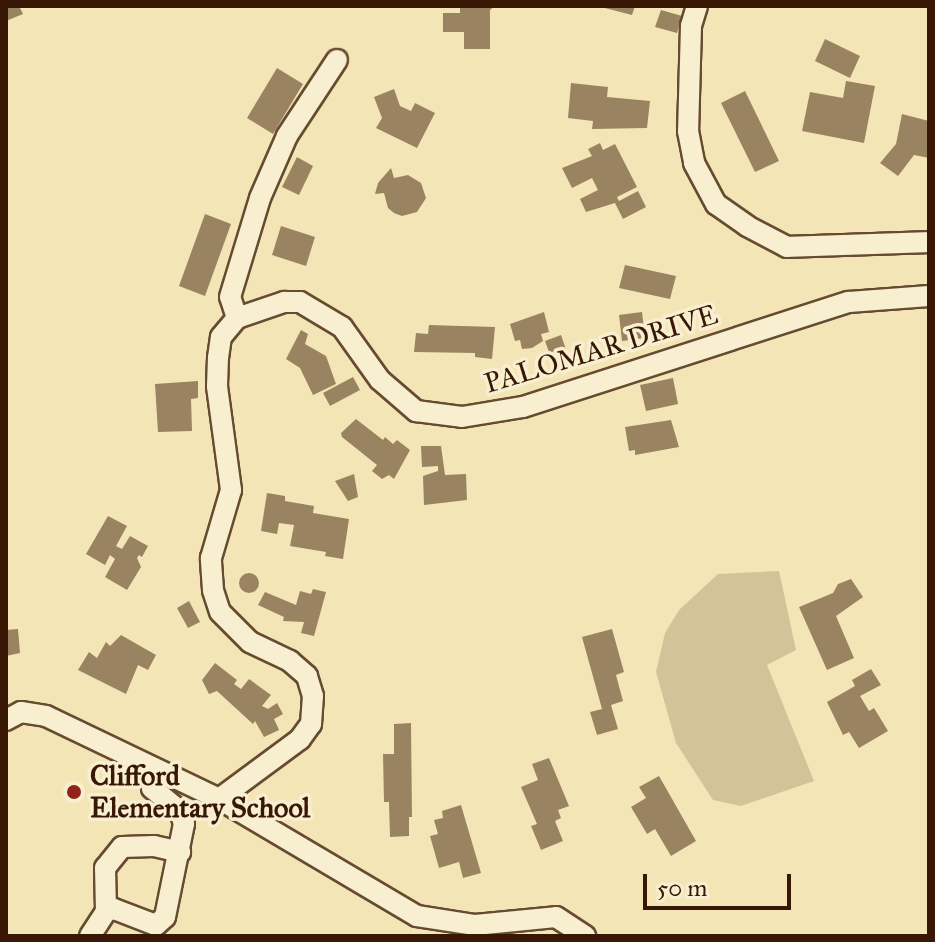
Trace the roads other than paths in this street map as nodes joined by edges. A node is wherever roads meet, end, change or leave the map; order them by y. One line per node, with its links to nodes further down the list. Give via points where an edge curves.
1 (697, 6): 3 (street, via 691,26 688,131 694,163 716,204 787,247)
2 (337, 60): 5 (street, via 287,136 260,198 230,297)
3 (929, 242)
4 (929, 296): 5 (street, PALOMAR DRIVE, via 849,302 523,407 462,417 416,411 380,380 342,327 300,302)
5 (237, 318): 8 (street, via 221,337 218,358 231,490 211,558 213,590 220,612 250,642 290,661 307,676 313,696 311,724 300,739)
6 (6, 720): 7 (street, via 21,712 46,716)
7 (152, 769): 8 (street); 9 (street, via 152,788 180,811)
8 (219, 799): 13 (street, via 417,916 475,925 556,917)
9 (180, 852): 10 (street, via 122,847 105,868); 11 (street, via 165,917)
10 (106, 911): 11 (street, via 114,909); 12 (street)
11 (153, 931)
12 (90, 936)
13 (585, 936)

